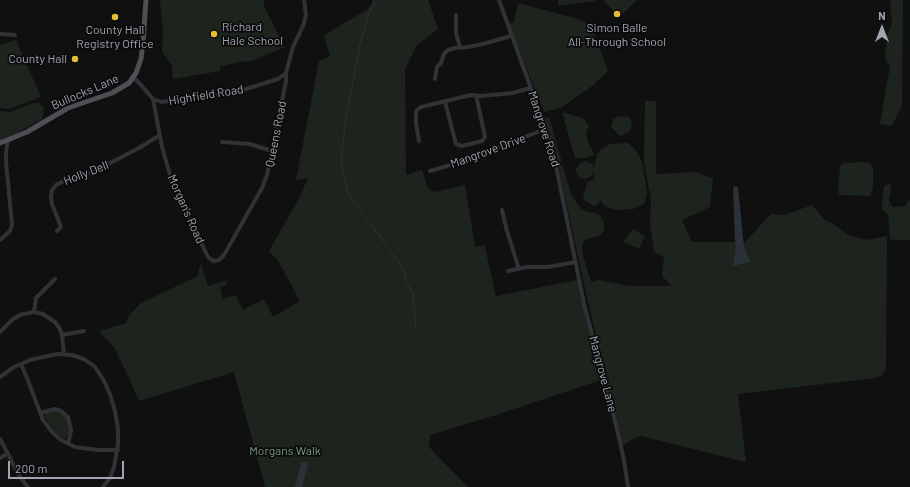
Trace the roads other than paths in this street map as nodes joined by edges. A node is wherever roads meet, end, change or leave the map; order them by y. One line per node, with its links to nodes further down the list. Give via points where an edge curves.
1 (146, 0): 10 (main road, via 142,54)
2 (304, 0): 9 (street, Queens Road, via 305,20 293,47)
3 (499, 0): 7 (street, Mangrove Road)
4 (456, 15): 8 (street, via 456,33)
5 (0, 34): 6 (street)
6 (15, 35)
7 (511, 36): 8 (street, via 479,45); 12 (street, Mangrove Road)
8 (460, 47): 11 (street, via 444,54 437,67)
9 (286, 73): 14 (street, Highfield Road, via 267,82 222,94 176,101 161,102); 22 (street, Queens Road)
10 (133, 78): 14 (street, Highfield Road); 18 (main road, Bullocks Lane, via 121,89 68,108)
11 (435, 79)
12 (530, 88): 13 (street, via 513,93); 16 (street, Mangrove Road)
13 (476, 96): 15 (street); 15 (street, via 485,137 482,141 462,146 456,144)
14 (153, 99): 17 (street, Morgan's Road)
15 (445, 102): 19 (street, via 417,110)
16 (546, 129): 23 (street, Mangrove Drive); 28 (street, Mangrove Road, via 559,176)
17 (160, 135): 25 (street, Holly Dell, via 93,172 77,174 56,185 51,197 62,227); 27 (street, Morgan's Road, via 170,175 181,202 208,257 213,261)
18 (8, 140): 21 (main road, Bullocks Lane); 26 (street, via 5,156 12,225 10,231)
19 (419, 141)
20 (222, 142): 22 (street, via 250,144)
21 (0, 143)
22 (272, 151): 27 (street, Queens Road, via 268,175 262,188)
23 (430, 171)
24 (502, 210): 29 (street)
25 (56, 230)
26 (0, 240)
27 (221, 260)
28 (576, 262): 29 (street); 47 (street, Mangrove Lane, via 584,304 622,446)
29 (519, 269): 30 (street)
30 (508, 271)
31 (55, 279): 32 (street, via 36,298)
32 (34, 312): 34 (street, via 16,317); 35 (street, via 50,318 58,325)
33 (84, 331): 35 (street)
34 (0, 332)
35 (62, 335): 36 (street)
36 (64, 354): 37 (street); 42 (street, via 89,362 103,379 115,411)
37 (21, 364): 38 (street); 39 (street)
38 (1, 376)
39 (40, 414): 41 (street, via 47,427); 41 (street, via 55,409 68,417 71,430)
40 (0, 439): 43 (street)
41 (68, 443): 42 (street, via 84,449)
42 (118, 450): 46 (street, via 110,478)
43 (8, 453): 44 (street); 45 (street)
44 (0, 458)
45 (28, 487)
46 (103, 487)
47 (628, 487)

